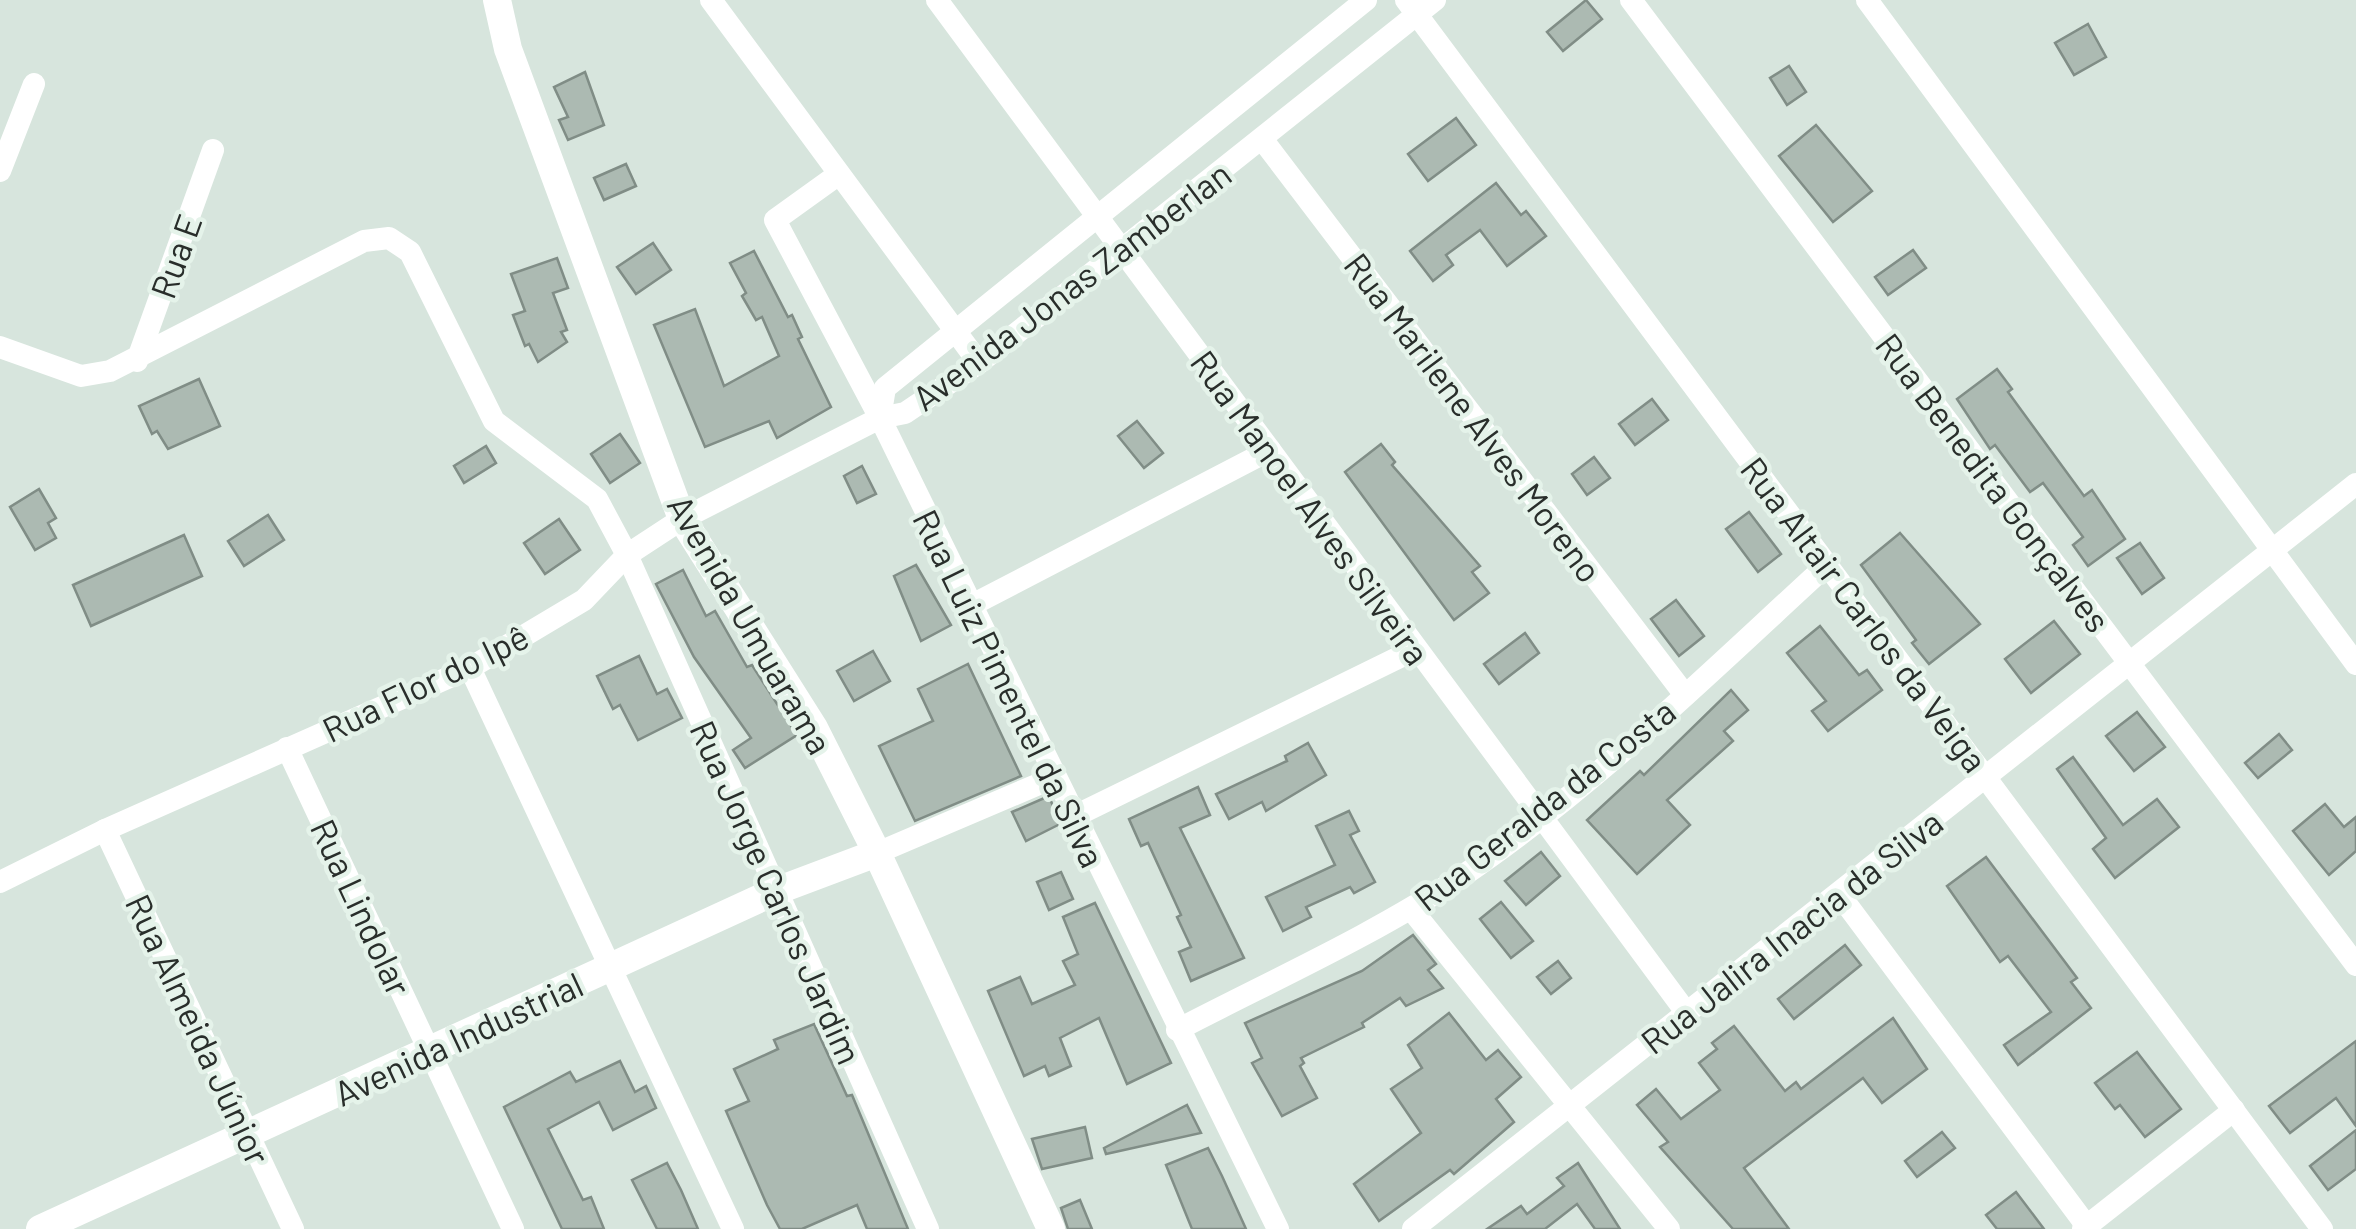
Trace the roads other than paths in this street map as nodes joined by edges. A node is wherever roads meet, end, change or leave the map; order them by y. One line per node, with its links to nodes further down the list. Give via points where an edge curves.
1 (497, 0): 22 (street, Avenida Umuarama, via 508,49)
2 (937, 0): 13 (street, Rua Manoel Alves Silveira)
3 (1366, 0): 13 (street, Avenida Jonas Zamberlan)
4 (1631, 0): 28 (street, Rua Benedita Gonçalves)
5 (1868, 0): 23 (street)
6 (714, 1): 12 (street)
7 (1420, 5): 9 (street, Avenida Jonas Zamberlan); 25 (street, Rua Altair Carlos da Veiga)
8 (34, 84): 11 (street)
9 (1262, 138): 14 (street, Avenida Jonas Zamberlan); 31 (street, Rua Marilene Alves Moreno)
10 (213, 150): 17 (street, Rua E)
11 (0, 171)
12 (839, 174): 15 (street); 19 (street, Rua Luiz Pimentel da Silva, via 774,220)
13 (1098, 218): 14 (street, Rua Manoel Alves Silveira); 15 (street, Avenida Jonas Zamberlan)
14 (1122, 250): 18 (street, Avenida Jonas Zamberlan); 20 (street, Rua Manoel Alves Silveira)
15 (954, 331): 18 (street); 19 (street, Avenida Jonas Zamberlan, via 885,388)
16 (0, 347): 17 (street, Rua Jorge Carlos Jardim, via 81,376)
17 (137, 361): 24 (street, Rua Jorge Carlos Jardim, via 364,241 389,238 410,252 494,420 597,500)
18 (980, 363): 19 (street, Avenida Jonas Zamberlan, via 905,413)
19 (880, 418): 22 (street, Rua Flor do Ipê); 26 (street, Rua Luiz Pimentel da Silva)
20 (1270, 450): 26 (street); 27 (street, Rua Manoel Alves Silveira)
21 (2356, 484): 23 (street, Rua Jalira Inacia da Silva)
22 (682, 518): 24 (street, Rua Flor do Ipê); 38 (street, Avenida Umuarama, via 814,728)
23 (2268, 549): 28 (street, Rua Jalira Inacia da Silva); 29 (street)
24 (627, 555): 30 (street, Rua Flor do Ipê, via 584,600); 40 (street, Rua Jorge Carlos Jardim)
25 (1828, 564): 31 (street, Rua Geralda da Costa); 34 (street, Rua Altair Carlos da Veiga)
26 (970, 606): 33 (street, Rua Luiz Pimentel da Silva)
27 (1416, 648): 35 (street); 36 (street, Rua Manoel Alves Silveira)
28 (2129, 661): 34 (street, Rua Jalira Inacia da Silva); 43 (street, Rua Benedita Gonçalves)
29 (2356, 664)
30 (470, 668): 32 (street, Rua Flor do Ipê); 44 (street)
31 (1685, 694): 36 (street, Rua Geralda da Costa)
32 (287, 748): 37 (street, Rua Flor do Ipê); 47 (street, Rua Lindolar)
33 (1053, 778): 35 (street, Rua Luiz Pimentel da Silva); 38 (street)
34 (1986, 778): 41 (street, Rua Jalira Inacia da Silva); 49 (street, Rua Altair Carlos da Veiga)
35 (1072, 817): 46 (street, Rua Luiz Pimentel da Silva)
36 (1539, 818): 42 (street, Rua Geralda da Costa); 45 (street, Rua Manoel Alves Silveira)
37 (105, 830): 39 (street, Rua Flor do Ipê); 50 (street, Rua Almeida Júnior)
38 (878, 852): 40 (street, Avenida Industrial); 57 (street, Avenida Umuarama)
39 (0, 882)
40 (776, 892): 44 (street, Avenida Industrial); 56 (street, Rua Jorge Carlos Jardim)
41 (1839, 894): 45 (street, Rua Jalira Inacia da Silva); 52 (street)
42 (1412, 909): 46 (street, Rua Geralda da Costa); 48 (street)
43 (2356, 964)
44 (610, 968): 47 (street, Avenida Industrial); 55 (street)
45 (1686, 1012): 48 (street, Rua Jalira Inacia da Silva)
46 (1176, 1030): 58 (street, Rua Luiz Pimentel da Silva)
47 (429, 1052): 50 (street, Avenida Industrial); 54 (street, Rua Lindolar)
48 (1570, 1107): 59 (street, Rua Jalira Inacia da Silva); 60 (street)
49 (2234, 1110): 52 (street); 61 (street, Rua Altair Carlos da Veiga)
50 (249, 1135): 51 (street, Avenida Industrial); 53 (street, Rua Almeida Júnior)
51 (57, 1226)
52 (2086, 1228)
53 (293, 1229)
54 (512, 1229)
55 (733, 1229)
56 (928, 1229)
57 (1051, 1229)
58 (1278, 1229)
59 (1414, 1229)
60 (1669, 1229)
61 (2322, 1229)

